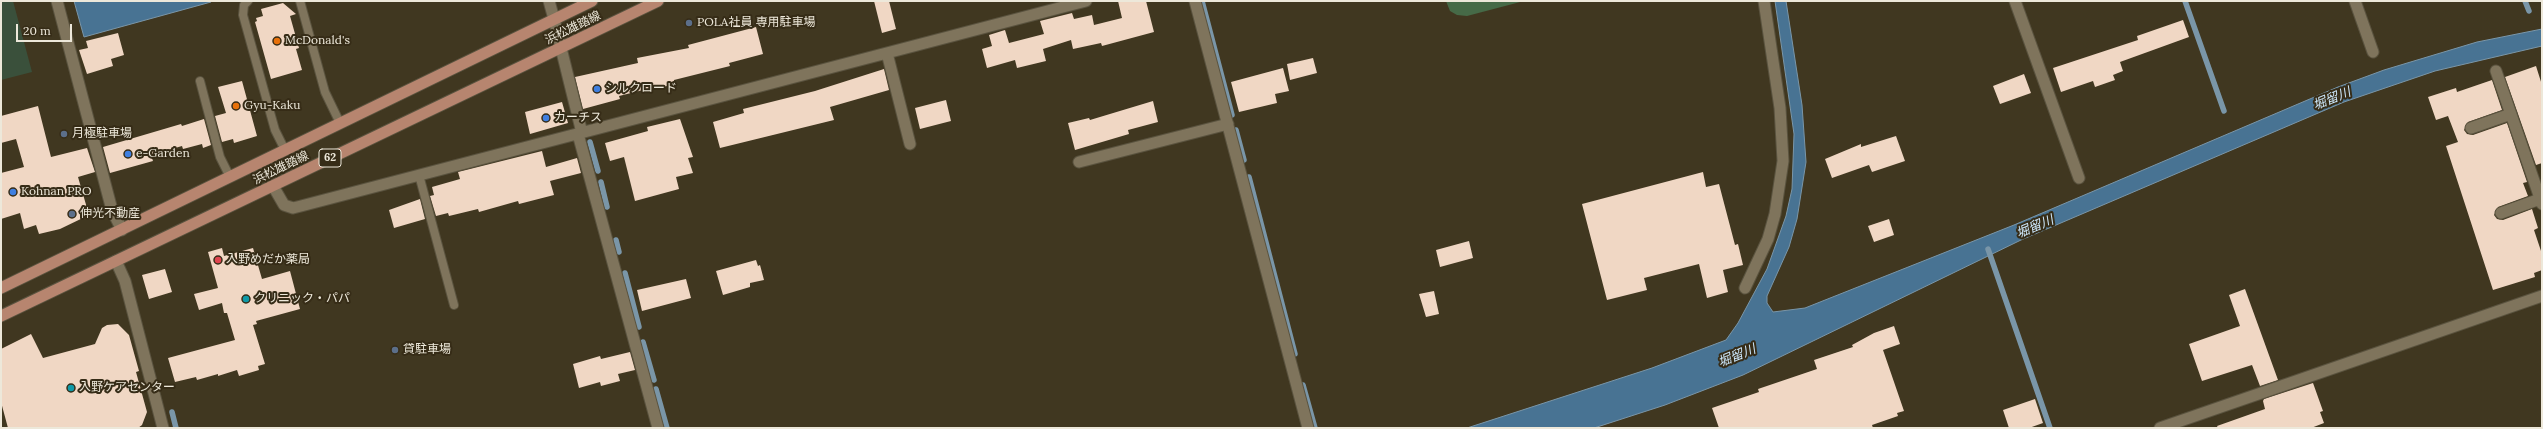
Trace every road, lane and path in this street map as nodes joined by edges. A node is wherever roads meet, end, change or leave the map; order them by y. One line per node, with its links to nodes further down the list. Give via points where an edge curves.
1 (57, 1): 32 (street, via 112,210)
2 (248, 1): 24 (lane, via 244,5 243,15 275,130)
3 (549, 1): 12 (street)
4 (592, 1): 12 (main road, 浜松雄踏線 / 62)
5 (658, 1): 13 (main road, 浜松雄踏線 / 62)
6 (1086, 1): 15 (street)
7 (1195, 1): 20 (street)
8 (1764, 1): 35 (street, via 1780,108 1783,161 1774,220 1757,264)
9 (2015, 1): 28 (street)
10 (2355, 1): 14 (street)
11 (301, 4): 19 (lane, via 323,84)
12 (554, 19): 13 (street); 19 (main road, 浜松雄踏線 / 62)
13 (561, 48): 22 (street); 29 (main road, 浜松雄踏線 / 62)
14 (2373, 52)
15 (887, 53): 22 (street); 23 (street)
16 (2496, 71): 18 (street)
17 (200, 80): 27 (lane, via 220,157)
18 (2511, 114): 21 (street); 30 (street)
19 (340, 123): 24 (main road, 浜松雄踏線 / 62)
20 (1228, 124): 25 (street); 41 (street)
21 (2472, 128)
22 (580, 133): 26 (street); 40 (street)
23 (910, 144)
24 (285, 150): 27 (main road, 浜松雄踏線 / 62)
25 (1079, 162)
26 (418, 175): 29 (street, via 293,208 284,205); 37 (lane)
27 (230, 177): 32 (main road, 浜松雄踏線 / 62)
28 (2079, 178)
29 (273, 186): 33 (main road, 浜松雄踏線 / 62)
30 (2541, 202): 31 (street)
31 (2501, 213)
32 (122, 230): 34 (main road, 浜松雄踏線 / 62)
33 (116, 261): 38 (main road, 浜松雄踏線 / 62); 39 (street, via 125,281)
34 (1, 288)
35 (1744, 288)
36 (2542, 296): 42 (street)
37 (454, 305)
38 (1, 316)
39 (163, 428)
40 (658, 428)
41 (1308, 428)
42 (2160, 428)

